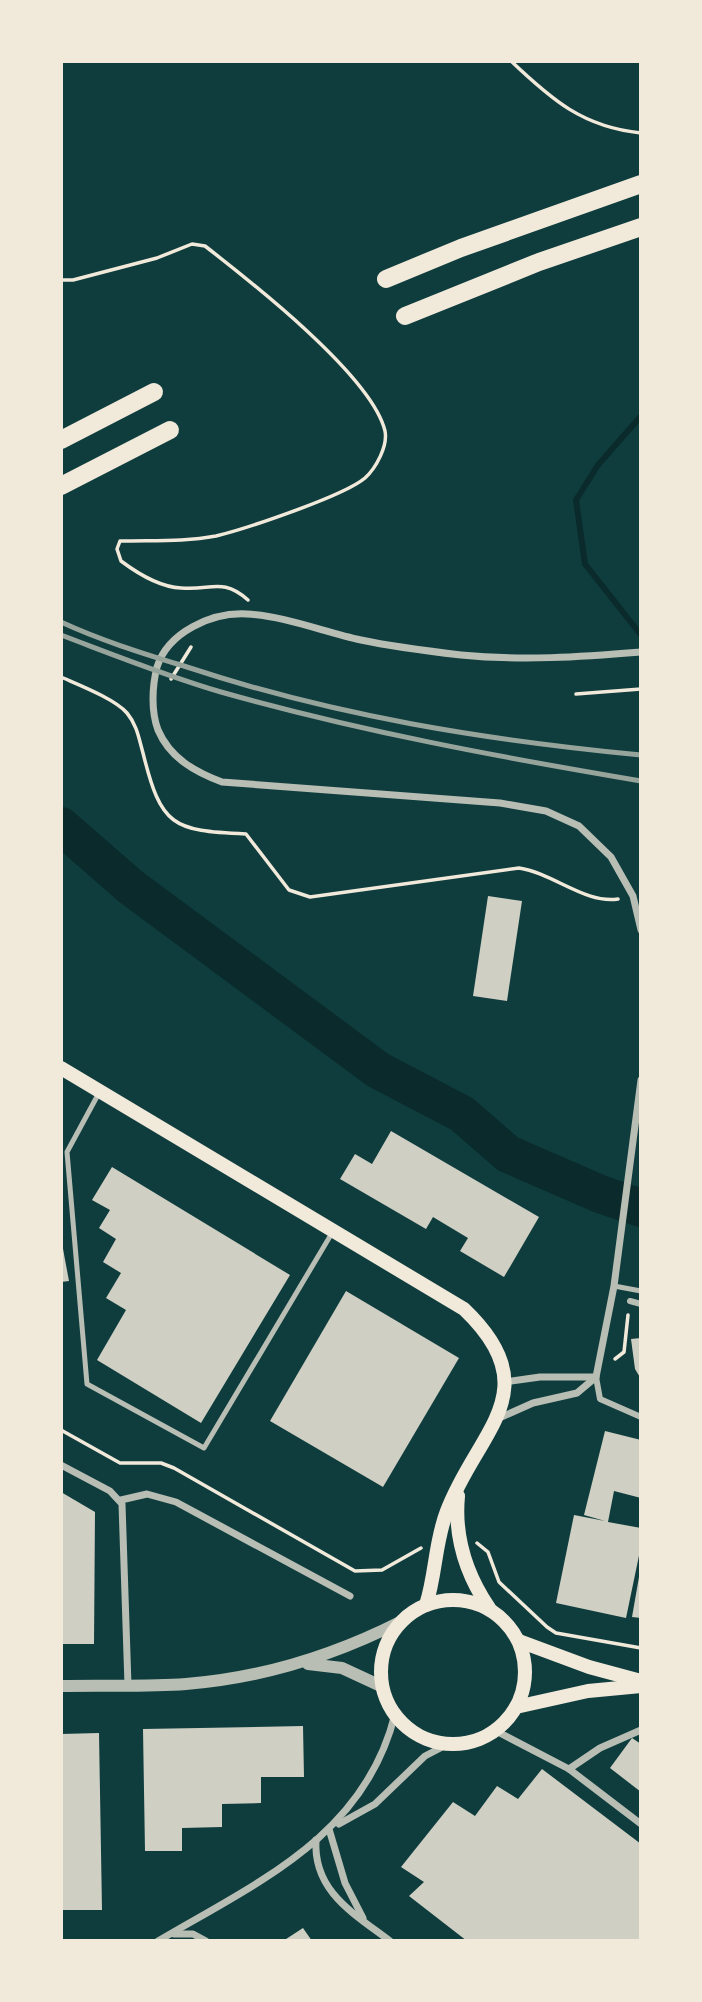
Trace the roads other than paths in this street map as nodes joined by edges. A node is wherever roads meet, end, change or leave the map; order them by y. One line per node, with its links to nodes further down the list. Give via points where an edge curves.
1 (641, 184): 3 (highway)
2 (641, 227): 4 (highway)
3 (386, 279)
4 (405, 316)
5 (154, 392): 7 (highway)
6 (170, 430): 8 (highway)
7 (61, 440)
8 (67, 483)
9 (641, 652): 10 (street, via 539,658 463,655 371,642 255,615 234,615 186,631 173,641 158,664 153,690 155,723 174,754 193,770 222,782 500,803 546,811 579,826 620,871)
10 (641, 930)
11 (61, 1068): 13 (main road)
12 (641, 1080): 15 (street)
13 (100, 1091): 14 (main road); 14 (lane, via 67,1152 87,1384 204,1448)
14 (334, 1231): 20 (main road, via 464,1309 488,1334)
15 (614, 1286): 16 (lane); 19 (street)
16 (641, 1291)
17 (630, 1301): 18 (street)
18 (641, 1304)
19 (596, 1377): 20 (street); 21 (street, via 600,1399); 22 (street, via 578,1393 533,1403)
20 (505, 1381): 22 (main road)
21 (641, 1417)
22 (497, 1419): 24 (main road)
23 (61, 1465): 25 (street)
24 (459, 1488): 27 (main road, via 447,1510); 28 (main road, via 460,1542 468,1572)
25 (121, 1500): 26 (street, via 147,1494 176,1502); 33 (street)
26 (351, 1597)
27 (426, 1605): 28 (main road, via 458,1600); 29 (main road)
28 (490, 1609): 30 (main road)
29 (402, 1621): 31 (street); 35 (main road, via 386,1645)
30 (519, 1641): 32 (main road); 36 (main road, via 526,1674)
31 (294, 1665): 33 (street, via 186,1684); 35 (street, via 342,1668)
32 (641, 1683): 36 (main road)
33 (128, 1685): 34 (street)
34 (61, 1686)
35 (383, 1687): 37 (main road)
36 (516, 1707): 39 (main road)
37 (395, 1714): 40 (main road, via 418,1735); 43 (street, via 372,1777)
38 (641, 1730): 41 (street, via 600,1748)
39 (496, 1731): 40 (main road, via 481,1739); 41 (street)
40 (448, 1744): 43 (street, via 425,1756 375,1804)
41 (569, 1769): 42 (street)
42 (641, 1824)
43 (329, 1829): 44 (street); 45 (street, via 345,1883)
44 (316, 1840): 45 (street, via 322,1880); 46 (street, via 247,1889)
45 (365, 1922): 49 (street)
46 (168, 1935): 47 (street); 48 (street, via 185,1933)
47 (158, 1941)
48 (206, 1941)
49 (390, 1941)

